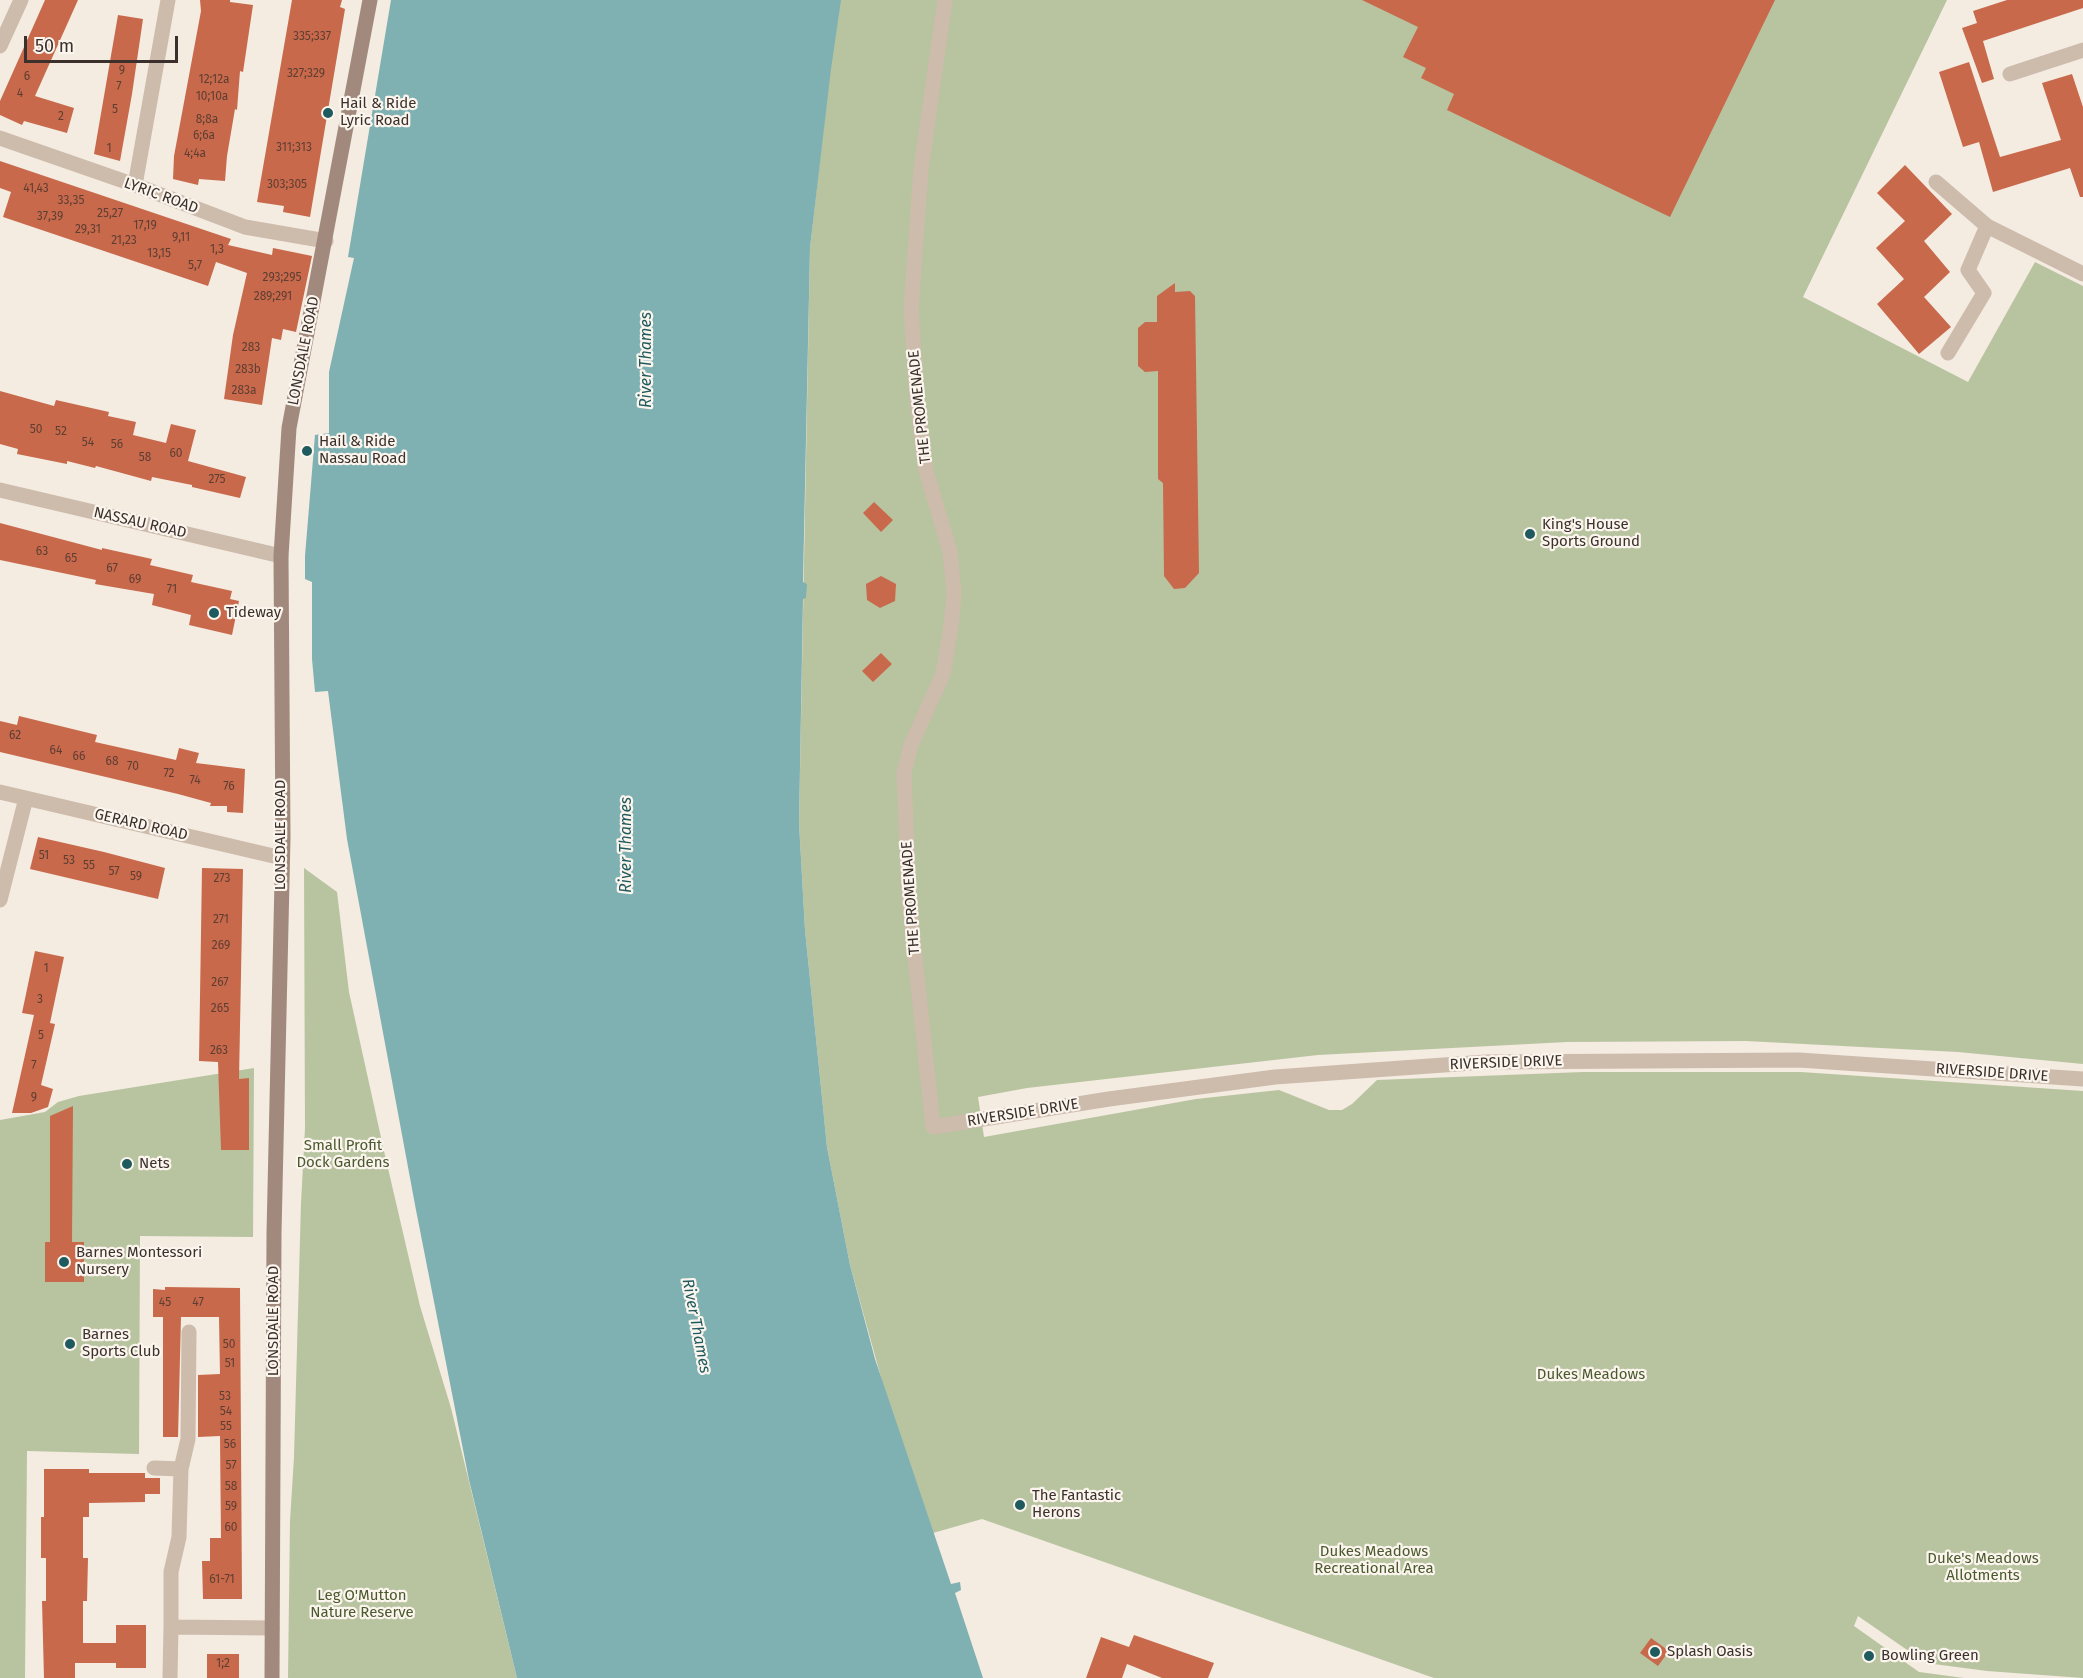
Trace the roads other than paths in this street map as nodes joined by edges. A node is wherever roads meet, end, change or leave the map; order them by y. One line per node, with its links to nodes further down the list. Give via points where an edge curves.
1 (21, 0): 5 (street)
2 (168, 0): 10 (street)
3 (370, 0): 12 (main road, LONSDALE ROAD)
4 (945, 0): 22 (street, THE PROMENADE, via 921,169 911,309 925,467 950,552 954,593 943,674 911,745 903,773 909,900)
5 (0, 46)
6 (2083, 50): 7 (street)
7 (2010, 74)
8 (0, 138): 10 (street, LYRIC ROAD)
9 (1936, 182): 11 (street)
10 (135, 185): 12 (street, LYRIC ROAD, via 245,227)
11 (1987, 226): 13 (street); 14 (street, via 1968,270 1984,293)
12 (326, 241): 16 (main road, LONSDALE ROAD, via 289,428)
13 (2083, 274)
14 (1948, 353)
15 (0, 490): 16 (street, NASSAU ROAD)
16 (281, 556): 19 (main road, LONSDALE ROAD)
17 (0, 792): 18 (street, GERARD ROAD)
18 (26, 798): 19 (street, GERARD ROAD); 20 (street)
19 (282, 858): 27 (main road, LONSDALE ROAD, via 274,1233)
20 (0, 900)
21 (2083, 1079): 22 (street, RIVERSIDE DRIVE, via 1799,1060 1486,1062 1275,1077)
22 (933, 1127)
23 (189, 1332): 25 (street, via 188,1439)
24 (154, 1468): 25 (street)
25 (182, 1469): 26 (street, via 179,1537 171,1572)
26 (171, 1627): 27 (street); 28 (street)
27 (272, 1628): 29 (main road, LONSDALE ROAD)
28 (170, 1678)
29 (272, 1678)

